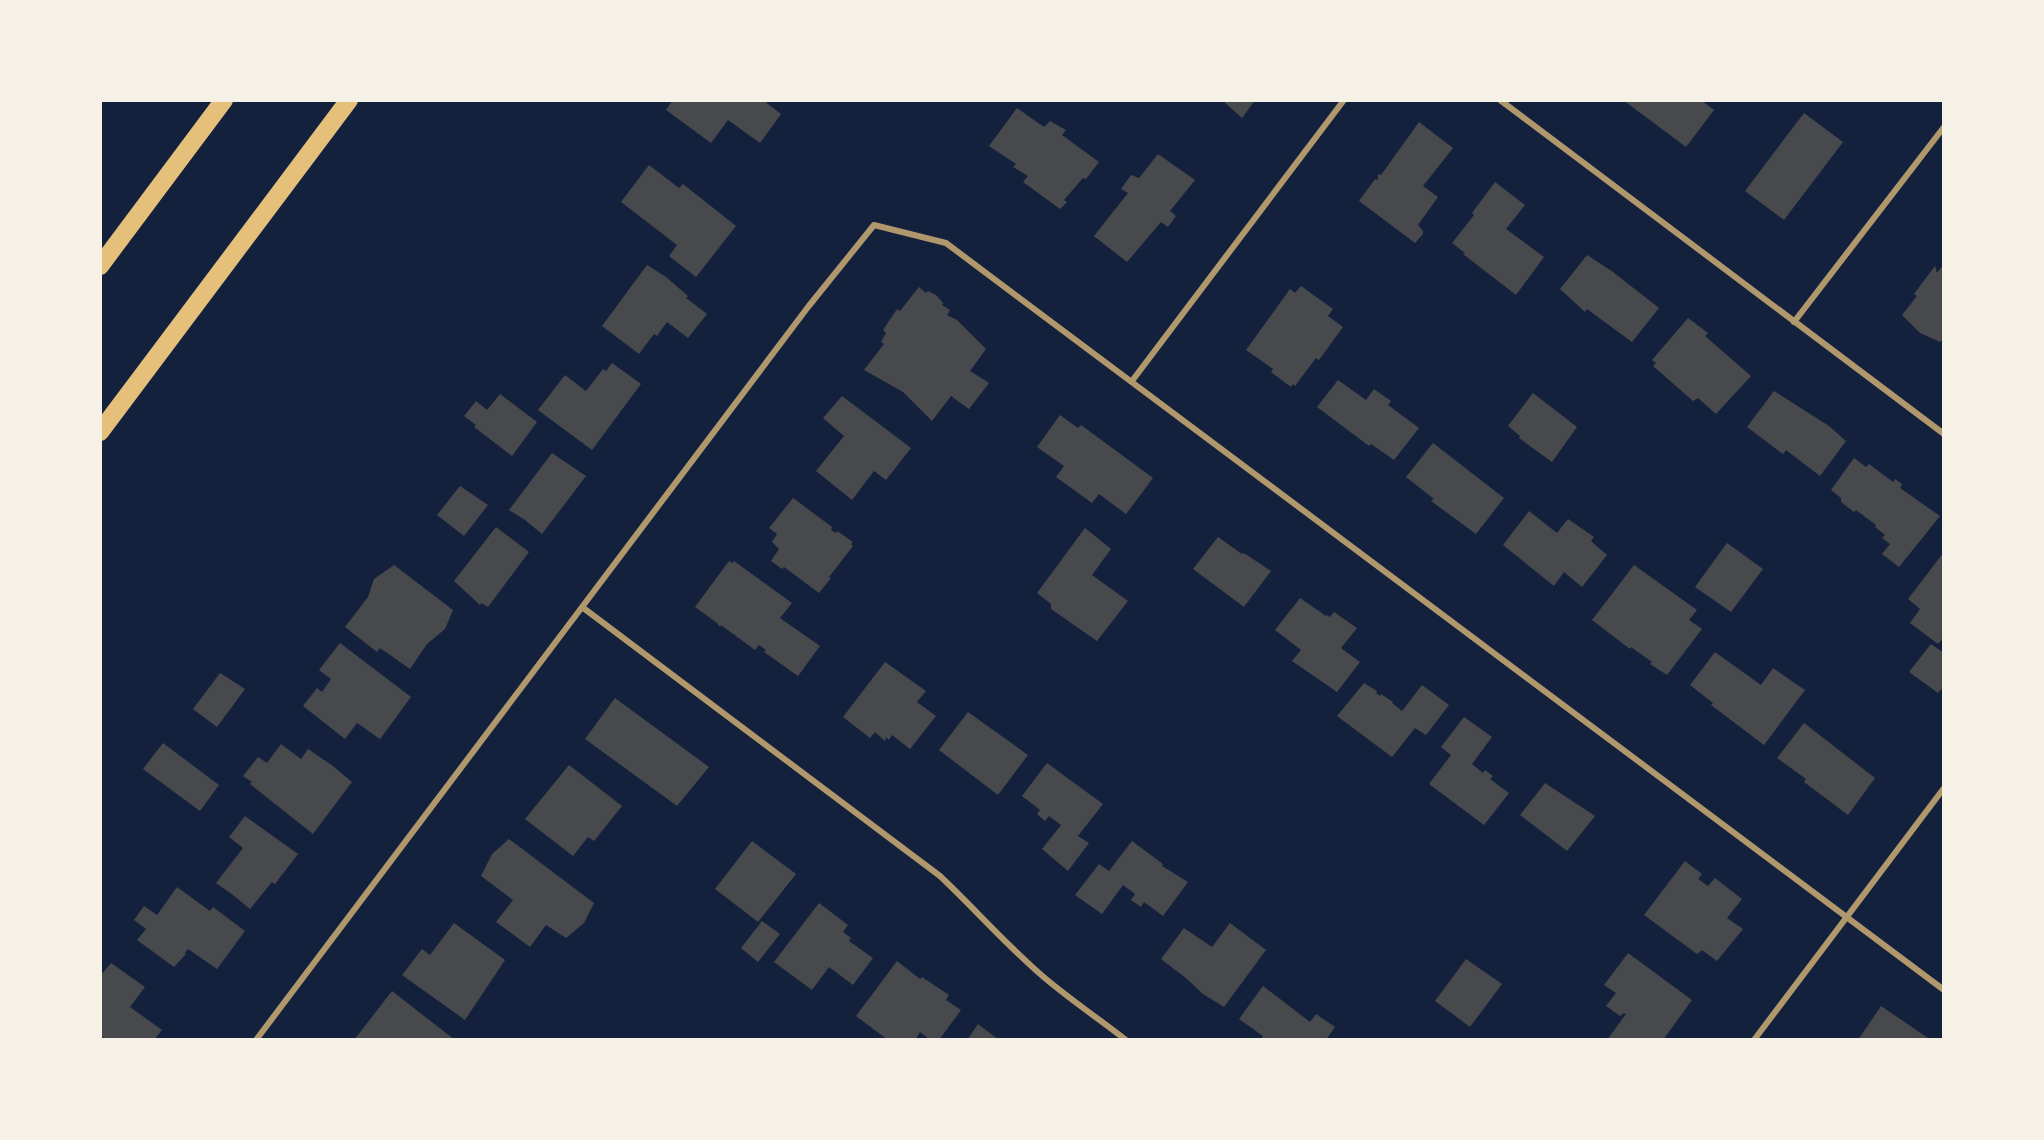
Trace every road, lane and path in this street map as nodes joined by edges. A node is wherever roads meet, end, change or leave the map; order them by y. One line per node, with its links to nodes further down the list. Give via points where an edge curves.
1 (224, 100): 6 (highway)
2 (349, 100): 9 (highway)
3 (1344, 100): 8 (street)
4 (1500, 100): 7 (street)
5 (1944, 127): 7 (street)
6 (100, 266)
7 (1794, 322): 10 (street)
8 (1132, 381): 11 (street, via 946,243 874,225); 13 (street)
9 (100, 432)
10 (1944, 434)
11 (582, 607): 15 (street); 16 (street, via 940,876 1046,979)
12 (1944, 788): 13 (street)
13 (1847, 917): 14 (street); 17 (street)
14 (1944, 990)
15 (256, 1040)
16 (1126, 1040)
17 (1754, 1040)

